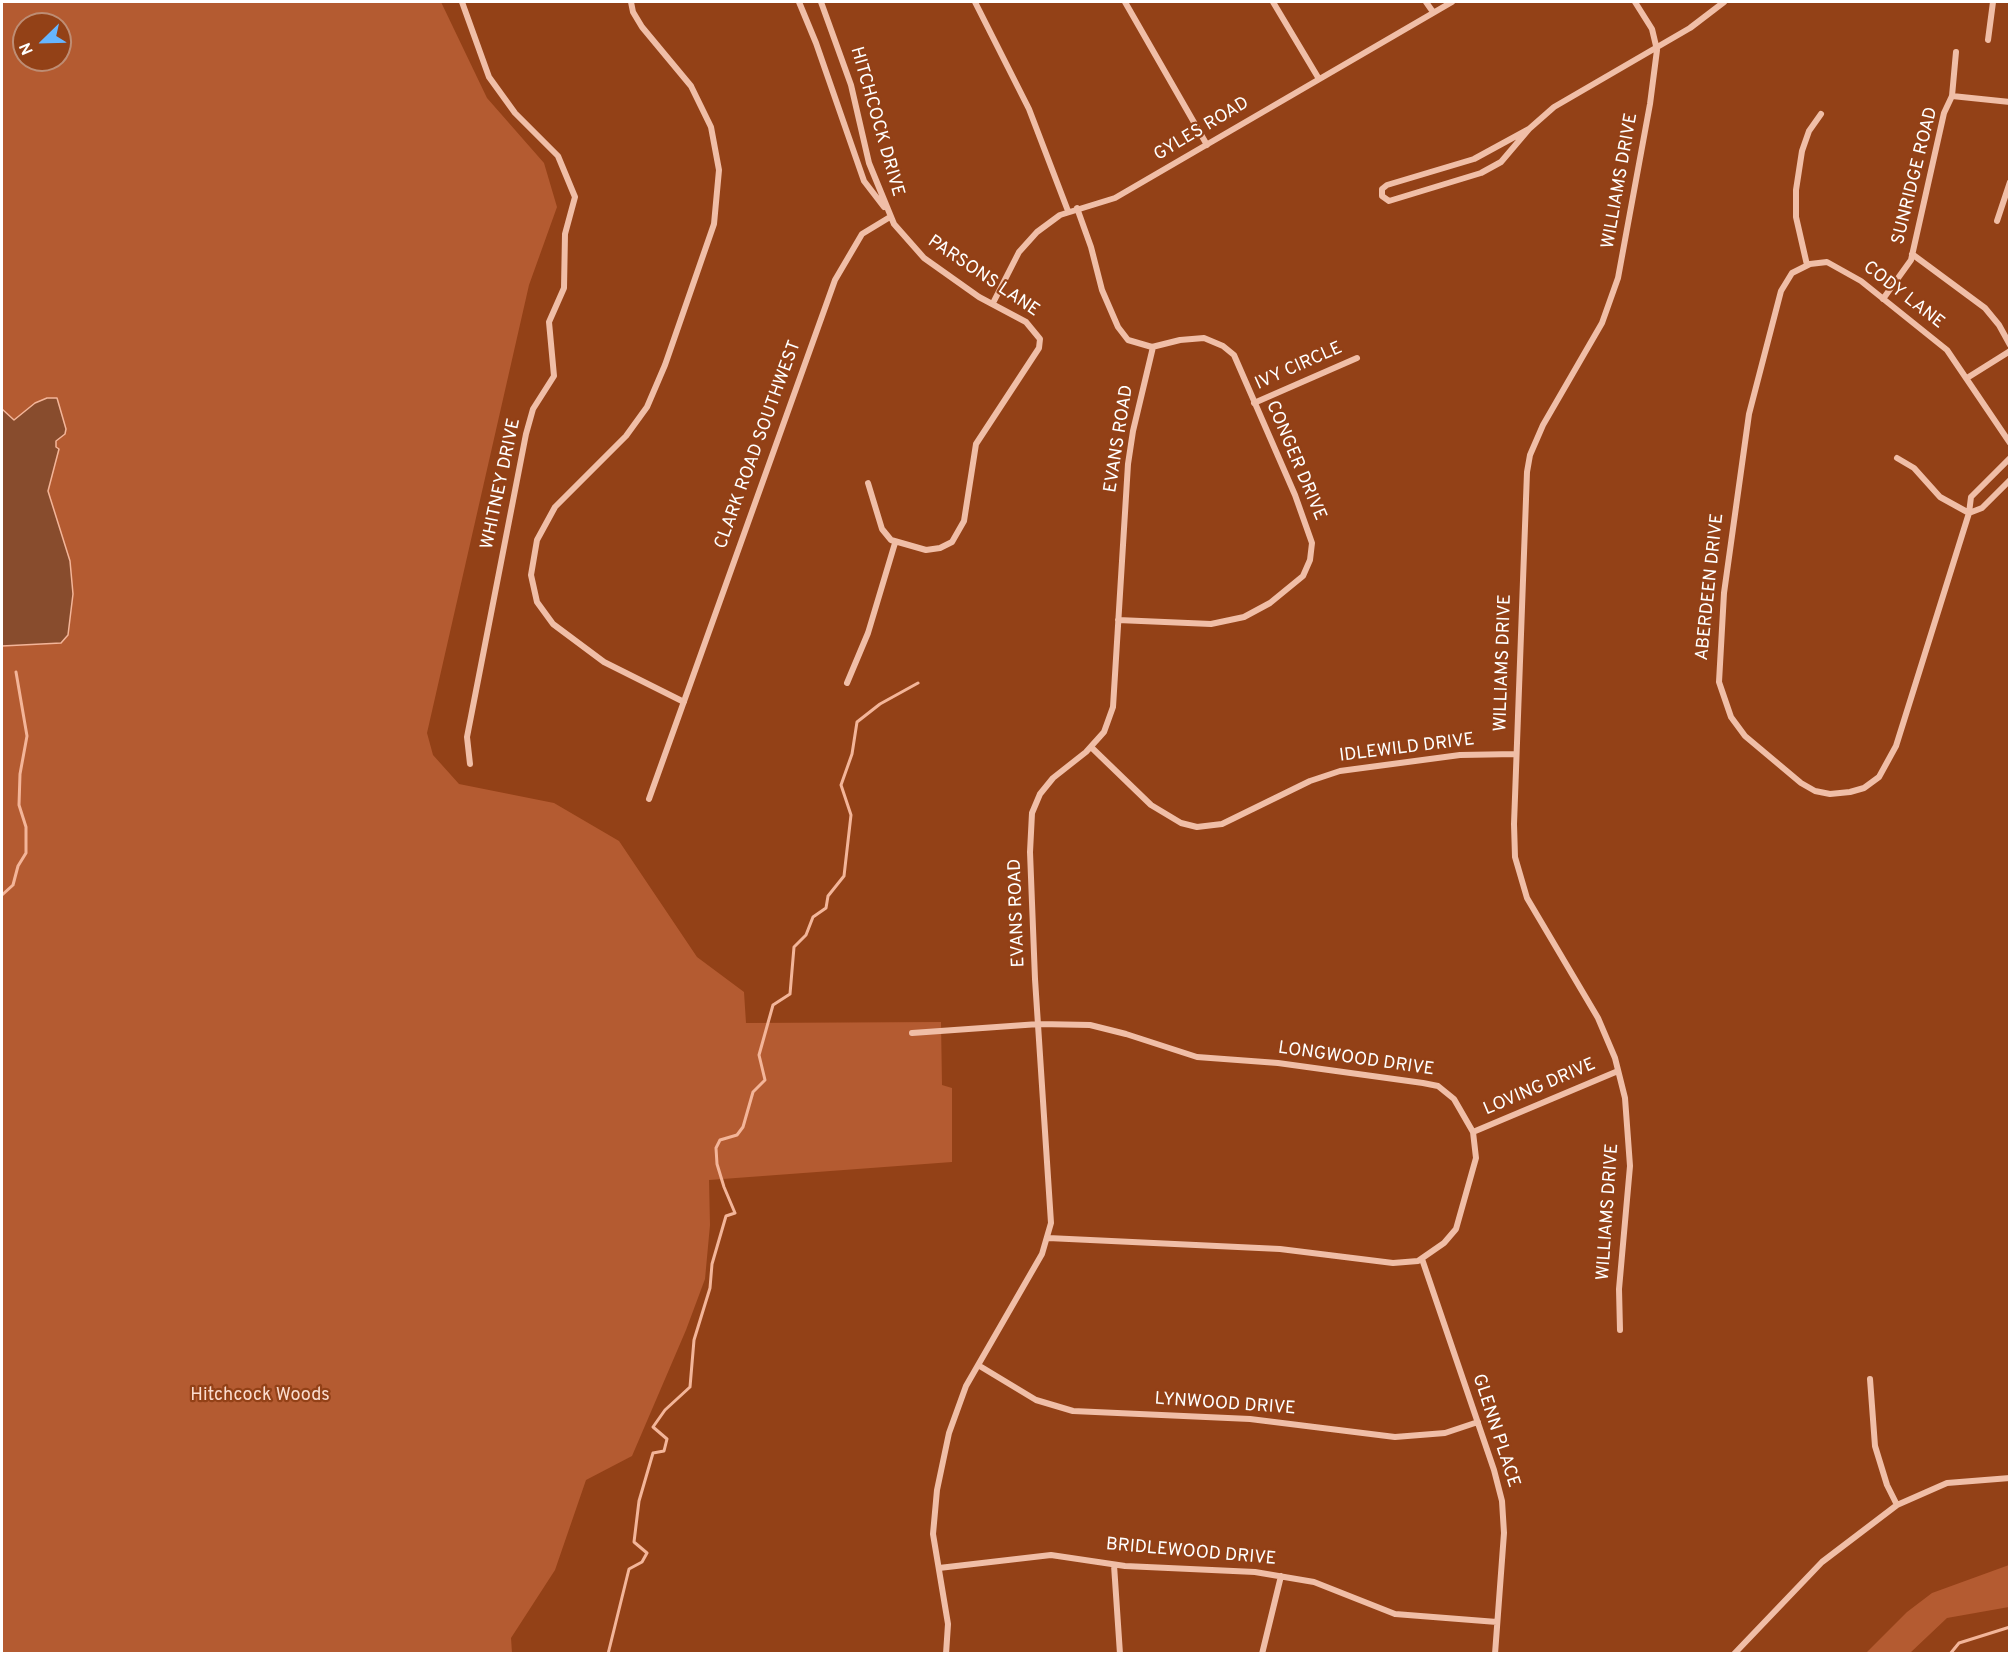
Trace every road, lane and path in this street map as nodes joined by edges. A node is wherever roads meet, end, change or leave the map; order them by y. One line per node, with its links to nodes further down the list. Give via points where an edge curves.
1 (462, 2): 51 (street, WHITNEY DRIVE, via 489,77 515,113 558,156 575,197 565,234 564,288 549,322 554,376 533,409 526,434 467,738)
2 (632, 2): 48 (street, via 642,27 682,75 705,112 719,170 715,215 648,407 626,436 555,507 537,540 531,574 537,602 560,630 604,662)
3 (799, 2): 25 (street, HITCHCOCK DRIVE, via 864,181)
4 (821, 2): 25 (street, HITCHCOCK DRIVE, via 846,69 864,146)
5 (975, 2): 26 (street, via 1029,109)
6 (1125, 2): 22 (street)
7 (1274, 2): 17 (street)
8 (1426, 2): 13 (street)
9 (1452, 2): 13 (street, GYLES ROAD)
10 (1635, 2): 15 (street, WILLIAMS DRIVE, via 1652,29)
11 (1724, 2): 15 (street, via 1690,28)
12 (1992, 2): 14 (street)
13 (1433, 12): 17 (street, GYLES ROAD)
14 (1988, 40)
15 (1656, 45): 21 (street, via 1554,108); 50 (street, WILLIAMS DRIVE, via 1650,104 1614,293 1602,323 1530,455 1524,507)
16 (1956, 52): 18 (street, SUNRIDGE ROAD)
17 (1319, 80): 22 (street, GYLES ROAD)
18 (1952, 96): 19 (street); 29 (street, SUNRIDGE ROAD, via 1944,113)
19 (2010, 102)
20 (1821, 114): 30 (street, via 1802,151 1796,190 1796,217)
21 (1529, 129): 21 (street, via 1474,159 1387,185 1382,196 1389,201 1481,173 1500,162)
22 (1207, 145): 24 (street, GYLES ROAD, via 1115,198)
23 (2010, 182): 28 (street)
24 (1077, 208): 26 (street, GYLES ROAD); 34 (street, via 1102,290 1118,327 1128,340)
25 (886, 209): 27 (street, PARSONS LANE)
26 (1068, 211): 32 (street, GYLES ROAD, via 1047,224 1019,252)
27 (890, 217): 32 (street, PARSONS LANE, via 924,258); 48 (street, CLARK ROAD SOUTHWEST, via 862,234 835,280)
28 (1998, 221)
29 (1912, 254): 31 (street, SUNRIDGE ROAD, via 1907,268); 33 (street, via 1985,308)
30 (1806, 265): 31 (street, CODY LANE, via 1833,263); 44 (street, ABERDEEN DRIVE, via 1792,273 1784,284 1749,414 1735,501 1718,671 1721,693 1738,727 1753,744 1808,787 1830,794 1850,792 1872,783 1886,770)
31 (1883, 299): 37 (street, CODY LANE, via 1947,350)
32 (993, 303): 45 (street, PARSONS LANE, via 1026,322 1038,335 1039,348 975,444 964,521 958,534 933,550)
33 (2010, 345)
34 (1153, 347): 38 (street, CONGER DRIVE, via 1195,338 1223,346 1234,355); 46 (street, EVANS ROAD, via 1128,464)
35 (2010, 351): 37 (street)
36 (1357, 358): 38 (street, IVY CIRCLE)
37 (1967, 378): 39 (street, CODY LANE)
38 (1254, 403): 46 (street, CONGER DRIVE, via 1311,534 1312,552 1303,576 1270,603 1233,621 1211,624)
39 (2010, 443)
40 (1897, 458): 44 (street, via 1914,468 1940,497)
41 (2010, 458): 44 (street, ABERDEEN DRIVE, via 1971,497)
42 (2010, 480): 44 (street, via 1982,508)
43 (868, 483): 45 (street, via 882,529)
44 (1969, 513)
45 (895, 543): 47 (street, via 868,633)
46 (1118, 620): 49 (street, EVANS ROAD, via 1113,707 1104,732)
47 (847, 682)
48 (684, 702): 52 (street, CLARK ROAD SOUTHWEST)
49 (1091, 747): 50 (street, IDLEWILD DRIVE, via 1151,805 1181,823 1197,827 1222,824 1310,781 1340,771 1460,754); 53 (street, EVANS ROAD, via 1053,778 1032,813 1030,852)
50 (1516, 754): 55 (street, WILLIAMS DRIVE, via 1514,841 1522,885 1598,1018)
51 (470, 764)
52 (649, 799)
53 (1039, 1024): 54 (street, LONGWOOD DRIVE); 56 (street, LONGWOOD DRIVE, via 1105,1028 1197,1057 1278,1063 1438,1086 1454,1099); 57 (street, EVANS ROAD, via 1051,1213)
54 (912, 1032)
55 (1618, 1071): 56 (street, LOVING DRIVE); 59 (street, WILLIAMS DRIVE, via 1625,1098 1630,1166 1619,1289)
56 (1473, 1132): 58 (street, LONGWOOD DRIVE, via 1476,1158 1456,1229)
57 (1048, 1238): 58 (street, LONGWOOD DRIVE, via 1280,1249 1404,1264); 60 (street, EVANS ROAD)
58 (1422, 1259): 62 (street, GLENN PLACE)
59 (1620, 1330)
60 (978, 1365): 62 (street, LYNWOOD DRIVE, via 1036,1400 1073,1411 1250,1419 1395,1437 1445,1433); 66 (street, EVANS ROAD, via 959,1401 939,1475 933,1534)
61 (1870, 1379): 64 (street, via 1875,1446)
62 (1478, 1422): 68 (street, GLENN PLACE, via 1496,1478 1503,1517)
63 (2010, 1478): 64 (street, via 1947,1483)
64 (1897, 1505): 73 (street, via 1822,1562)
65 (1114, 1565): 66 (street, BRIDLEWOOD DRIVE, via 1051,1555); 67 (street, BRIDLEWOOD DRIVE, via 1210,1568); 70 (street)
66 (939, 1568): 69 (street, EVANS ROAD, via 948,1624)
67 (1281, 1576): 68 (street, BRIDLEWOOD DRIVE, via 1332,1587 1399,1615); 71 (street)
68 (1497, 1622): 72 (street, GLENN PLACE)
69 (946, 1653)
70 (1120, 1653)
71 (1262, 1653)
72 (1495, 1653)
73 (1734, 1653)

